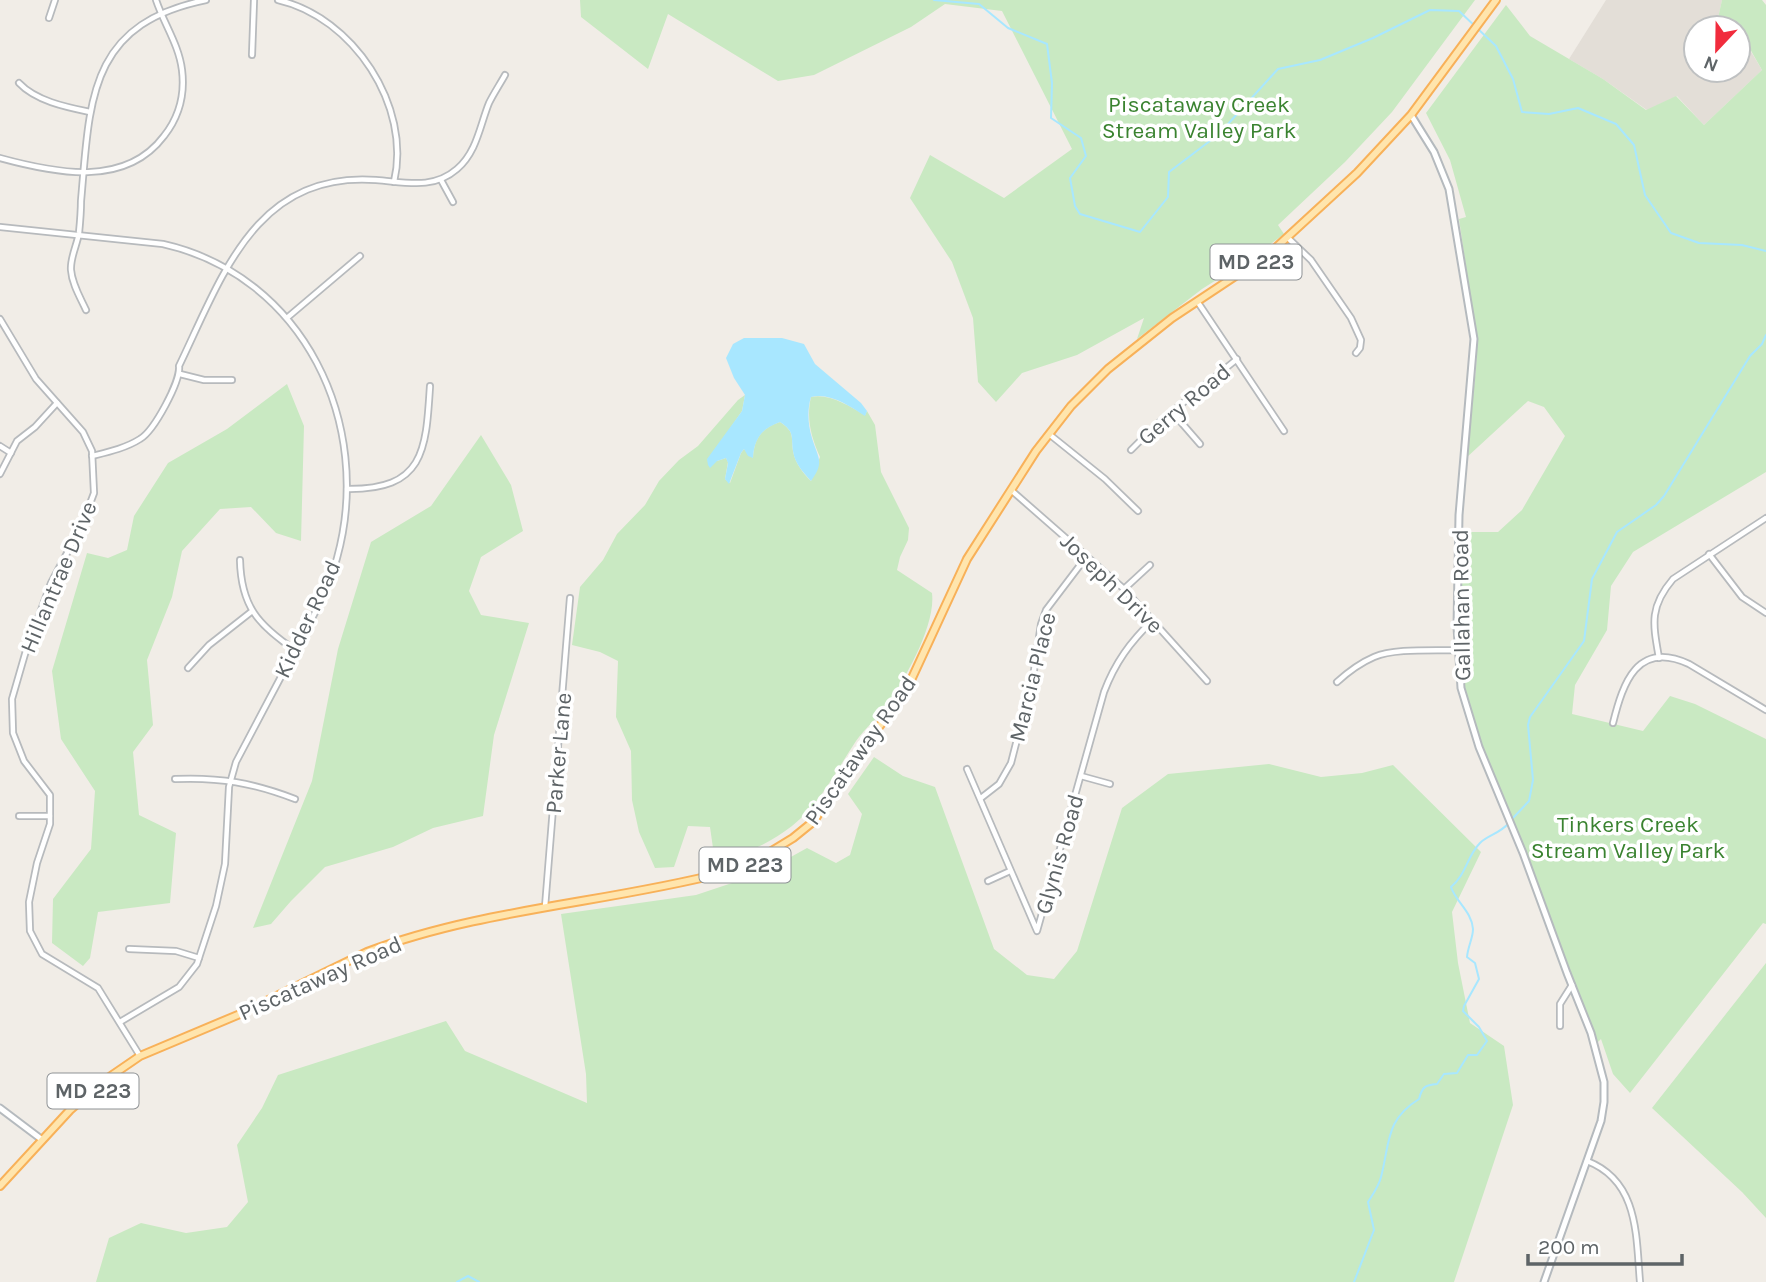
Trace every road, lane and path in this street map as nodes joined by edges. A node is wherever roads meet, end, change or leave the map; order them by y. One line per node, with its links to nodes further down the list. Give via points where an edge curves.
1 (55, 0): 8 (street)
2 (156, 0): 7 (street)
3 (206, 0): 7 (street)
4 (254, 0): 9 (street)
5 (278, 0): 17 (street, via 332,25 379,82 396,131)
6 (1496, 0): 13 (main road, Piscataway Road / MD 223)
7 (160, 13): 12 (street, via 112,53 98,80); 15 (street, via 182,72 177,115 144,158 109,171)
8 (48, 18)
9 (252, 55)
10 (505, 75): 16 (street, via 471,151 461,166)
11 (19, 83): 12 (street, via 28,92)
12 (90, 112): 15 (street)
13 (1412, 115): 21 (main road, Piscataway Road / MD 223); 57 (street, Gallahan Road, via 1448,183 1474,339 1459,515)
14 (0, 158): 15 (street)
15 (84, 172): 20 (street)
16 (441, 180): 17 (street); 18 (street)
17 (394, 182): 23 (street, via 336,181 301,192 257,224)
18 (453, 202)
19 (0, 226): 20 (street, Kidder Road)
20 (79, 234): 23 (street, Kidder Road, via 163,244); 25 (street, via 71,268)
21 (1288, 238): 24 (main road, Piscataway Road / MD 223); 28 (street, via 1316,266 1351,318 1361,340)
22 (360, 256): 26 (street)
23 (228, 267): 26 (street, Kidder Road); 30 (street, via 179,366)
24 (1196, 300): 29 (street); 36 (main road, Piscataway Road / MD 223, via 1108,369)
25 (86, 310)
26 (288, 317): 43 (street, Kidder Road, via 329,392 342,438)
27 (0, 319): 33 (street, Hillantrae Drive, via 36,379)
28 (1356, 353)
29 (1237, 359): 34 (street, Gerry Road); 35 (street)
30 (180, 374): 31 (street); 41 (street, via 143,438)
31 (232, 380)
32 (430, 386): 43 (street, via 426,440 412,467 382,486)
33 (57, 403): 40 (street, via 17,441); 41 (street, Hillantrae Drive, via 83,432)
34 (1173, 413): 37 (street); 39 (street, Gerry Road)
35 (1284, 431)
36 (1049, 433): 44 (main road, Piscataway Road / MD 223); 45 (street)
37 (1200, 444)
38 (0, 446): 40 (street)
39 (1131, 450)
40 (11, 453): 42 (street)
41 (92, 456): 72 (street, Hillantrae Drive, via 94,493 51,583 12,699 13,733 24,761 50,795)
42 (0, 474)
43 (346, 489): 56 (street, Kidder Road, via 333,572)
44 (1011, 490): 48 (street, Joseph Drive); 75 (main road, Piscataway Road / MD 223, via 957,578 906,691 808,826 752,861 722,873)
45 (1138, 512)
46 (1766, 517): 47 (street)
47 (1709, 555): 54 (street, via 1742,597); 58 (street, via 1673,579 1660,597 1653,616)
48 (1087, 556): 51 (street, Joseph Drive); 69 (street, Marcia Place, via 1046,610 1011,763 999,784)
49 (240, 560): 53 (street)
50 (1150, 565): 51 (street)
51 (1124, 589): 55 (street, Joseph Drive)
52 (570, 598): 75 (street, Parker Lane)
53 (251, 612): 56 (street); 59 (street)
54 (1766, 613)
55 (1153, 620): 60 (street, Joseph Drive); 65 (street, Glynis Road, via 1131,641 1111,674)
56 (295, 650): 67 (street, Kidder Road)
57 (1458, 650): 61 (street, via 1375,656); 78 (street, Gallahan Road, via 1467,713)
58 (1659, 658): 62 (street, via 1677,658); 63 (street, via 1627,678)
59 (188, 668)
60 (1207, 681)
61 (1337, 682)
62 (1766, 710)
63 (1613, 723)
64 (967, 769): 69 (street, Glynis Road)
65 (1081, 776): 68 (street); 73 (street, Glynis Road, via 1037,931)
66 (175, 779): 67 (street)
67 (231, 780): 70 (street); 77 (street, Kidder Road, via 225,864)
68 (1110, 784)
69 (981, 798): 73 (street, Glynis Road)
70 (295, 799)
71 (19, 816): 72 (street)
72 (50, 816): 79 (street, Hillantrae Drive, via 29,902 30,931 42,954 98,988)
73 (1010, 871): 74 (street)
74 (988, 881)
75 (545, 907): 81 (main road, Piscataway Road / MD 223, via 388,944)
76 (129, 949): 77 (street, via 176,951)
77 (199, 958): 79 (street, Kidder Road, via 180,988)
78 (1572, 985): 80 (street, via 1560,1004); 84 (street, Gallahan Road, via 1604,1082 1603,1114)
79 (120, 1022): 81 (street, Hillantrae Drive)
80 (1560, 1026)
81 (139, 1056): 83 (main road, Piscataway Road / MD 223, via 69,1110)
82 (0, 1108): 83 (street)
83 (41, 1139): 85 (main road, Piscataway Road / MD 223)
84 (1587, 1161): 86 (street, Gallahan Road); 87 (street, via 1612,1176 1633,1210)
85 (0, 1186)
86 (1544, 1282)
87 (1640, 1282)

